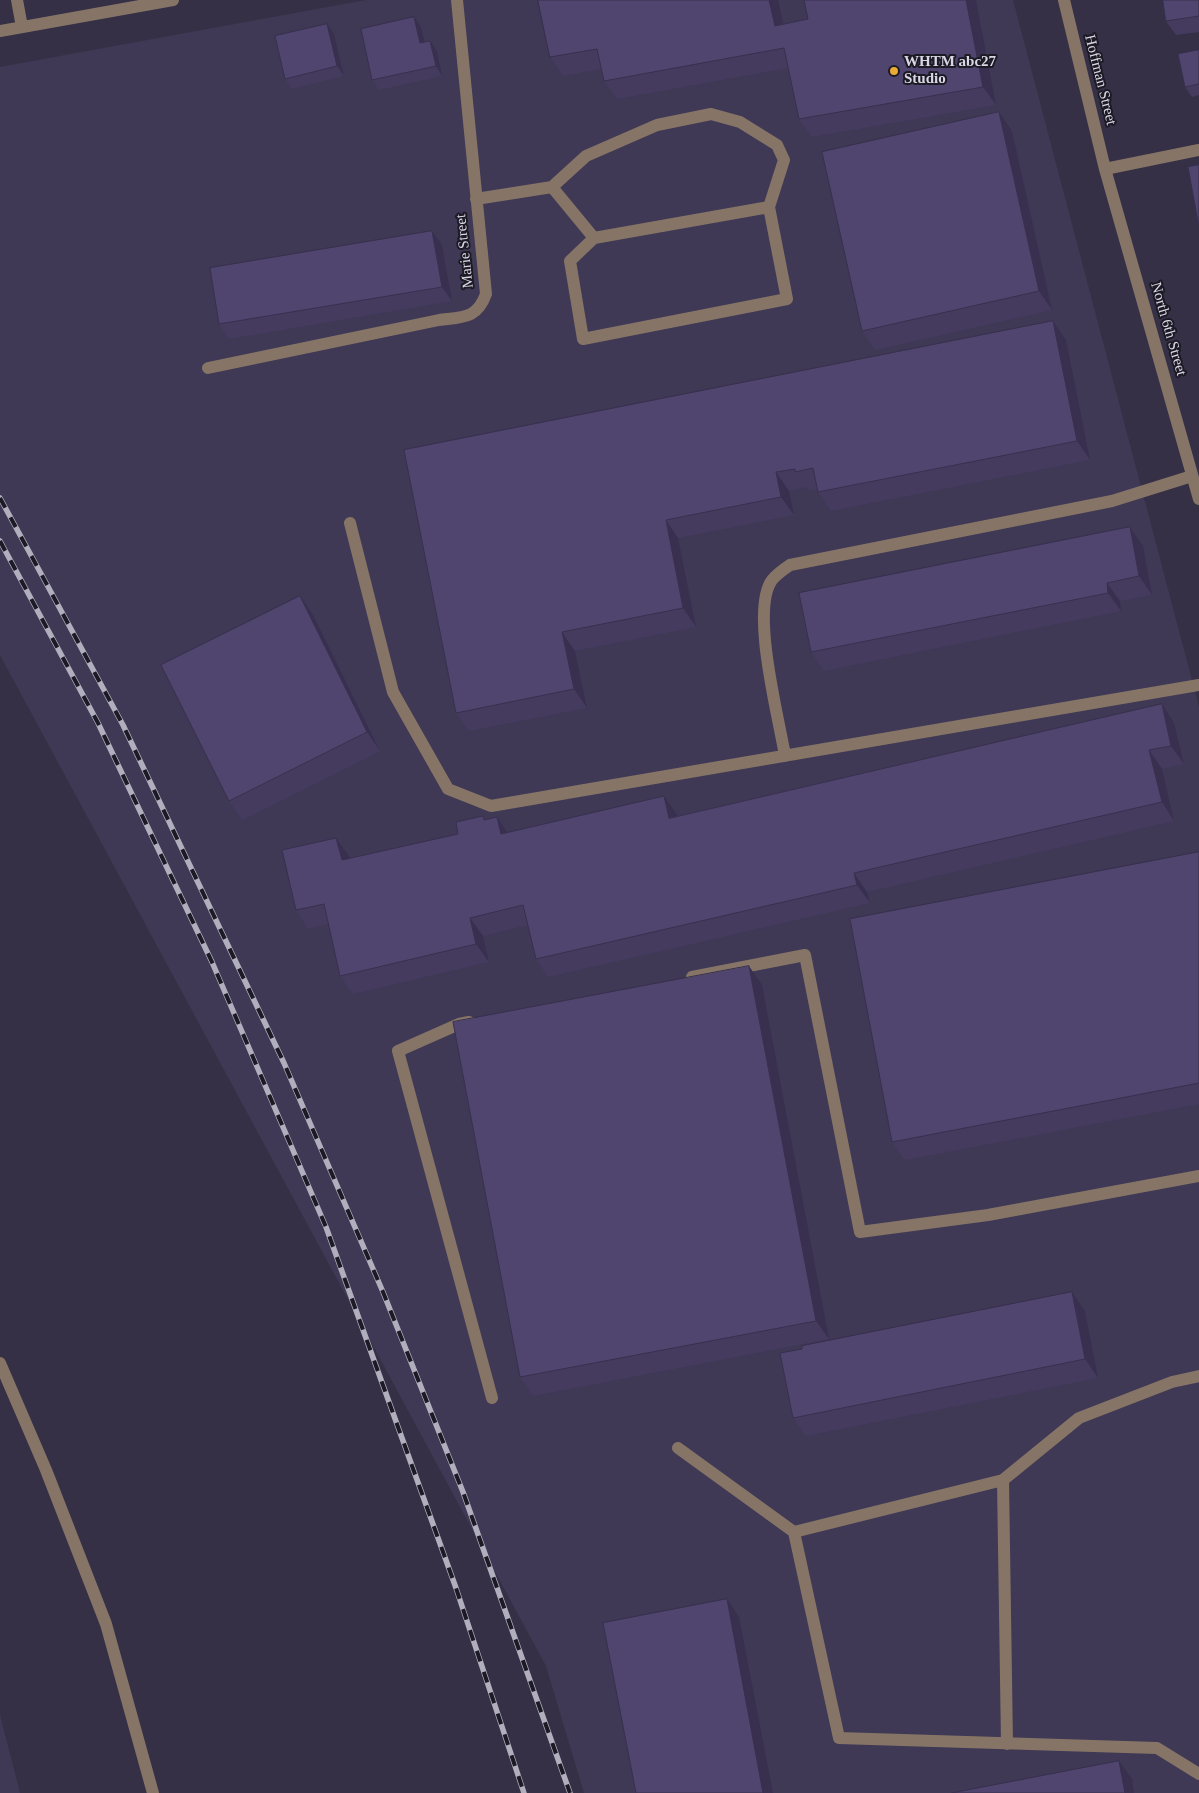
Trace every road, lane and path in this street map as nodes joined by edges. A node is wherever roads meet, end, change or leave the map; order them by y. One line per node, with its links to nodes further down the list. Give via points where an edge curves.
1 (18, 0): 5 (street)
2 (173, 0): 5 (street)
3 (457, 0): 10 (street, Marie Street)
4 (1064, 0): 8 (street, Hoffman Street)
5 (22, 27): 6 (street)
6 (0, 31)
7 (1199, 150): 8 (street)
8 (1105, 169): 14 (street, North 6th Street)
9 (552, 187): 10 (street); 11 (street, via 586,156 657,125 711,114 740,122 777,145 784,160); 12 (street)
10 (476, 198): 13 (street, Marie Street, via 486,294 481,306 468,317 439,320)
11 (769, 207): 12 (street); 12 (street, via 787,299 583,339 570,261)
12 (594, 238)
13 (208, 368)
14 (1192, 476): 15 (street, North 6th Street); 18 (street, via 1112,501 790,565 772,580 763,608 764,635)
15 (1199, 499)
16 (350, 523): 18 (street, via 393,692 448,789 491,806)
17 (1199, 684): 18 (street)
18 (785, 756)
19 (675, 980): 21 (street, via 804,955 860,1232 988,1215)
20 (478, 1021): 24 (street, via 459,1024 398,1051)
21 (1199, 1176)
22 (0, 1363): 30 (street, via 106,1624)
23 (1199, 1376): 26 (street, via 1172,1382 1079,1418)
24 (492, 1398)
25 (678, 1448): 27 (street)
26 (1003, 1480): 27 (street); 28 (street)
27 (794, 1532): 28 (street, via 839,1738)
28 (1007, 1744): 29 (street, via 1157,1748)
29 (1199, 1774)
30 (154, 1793)

